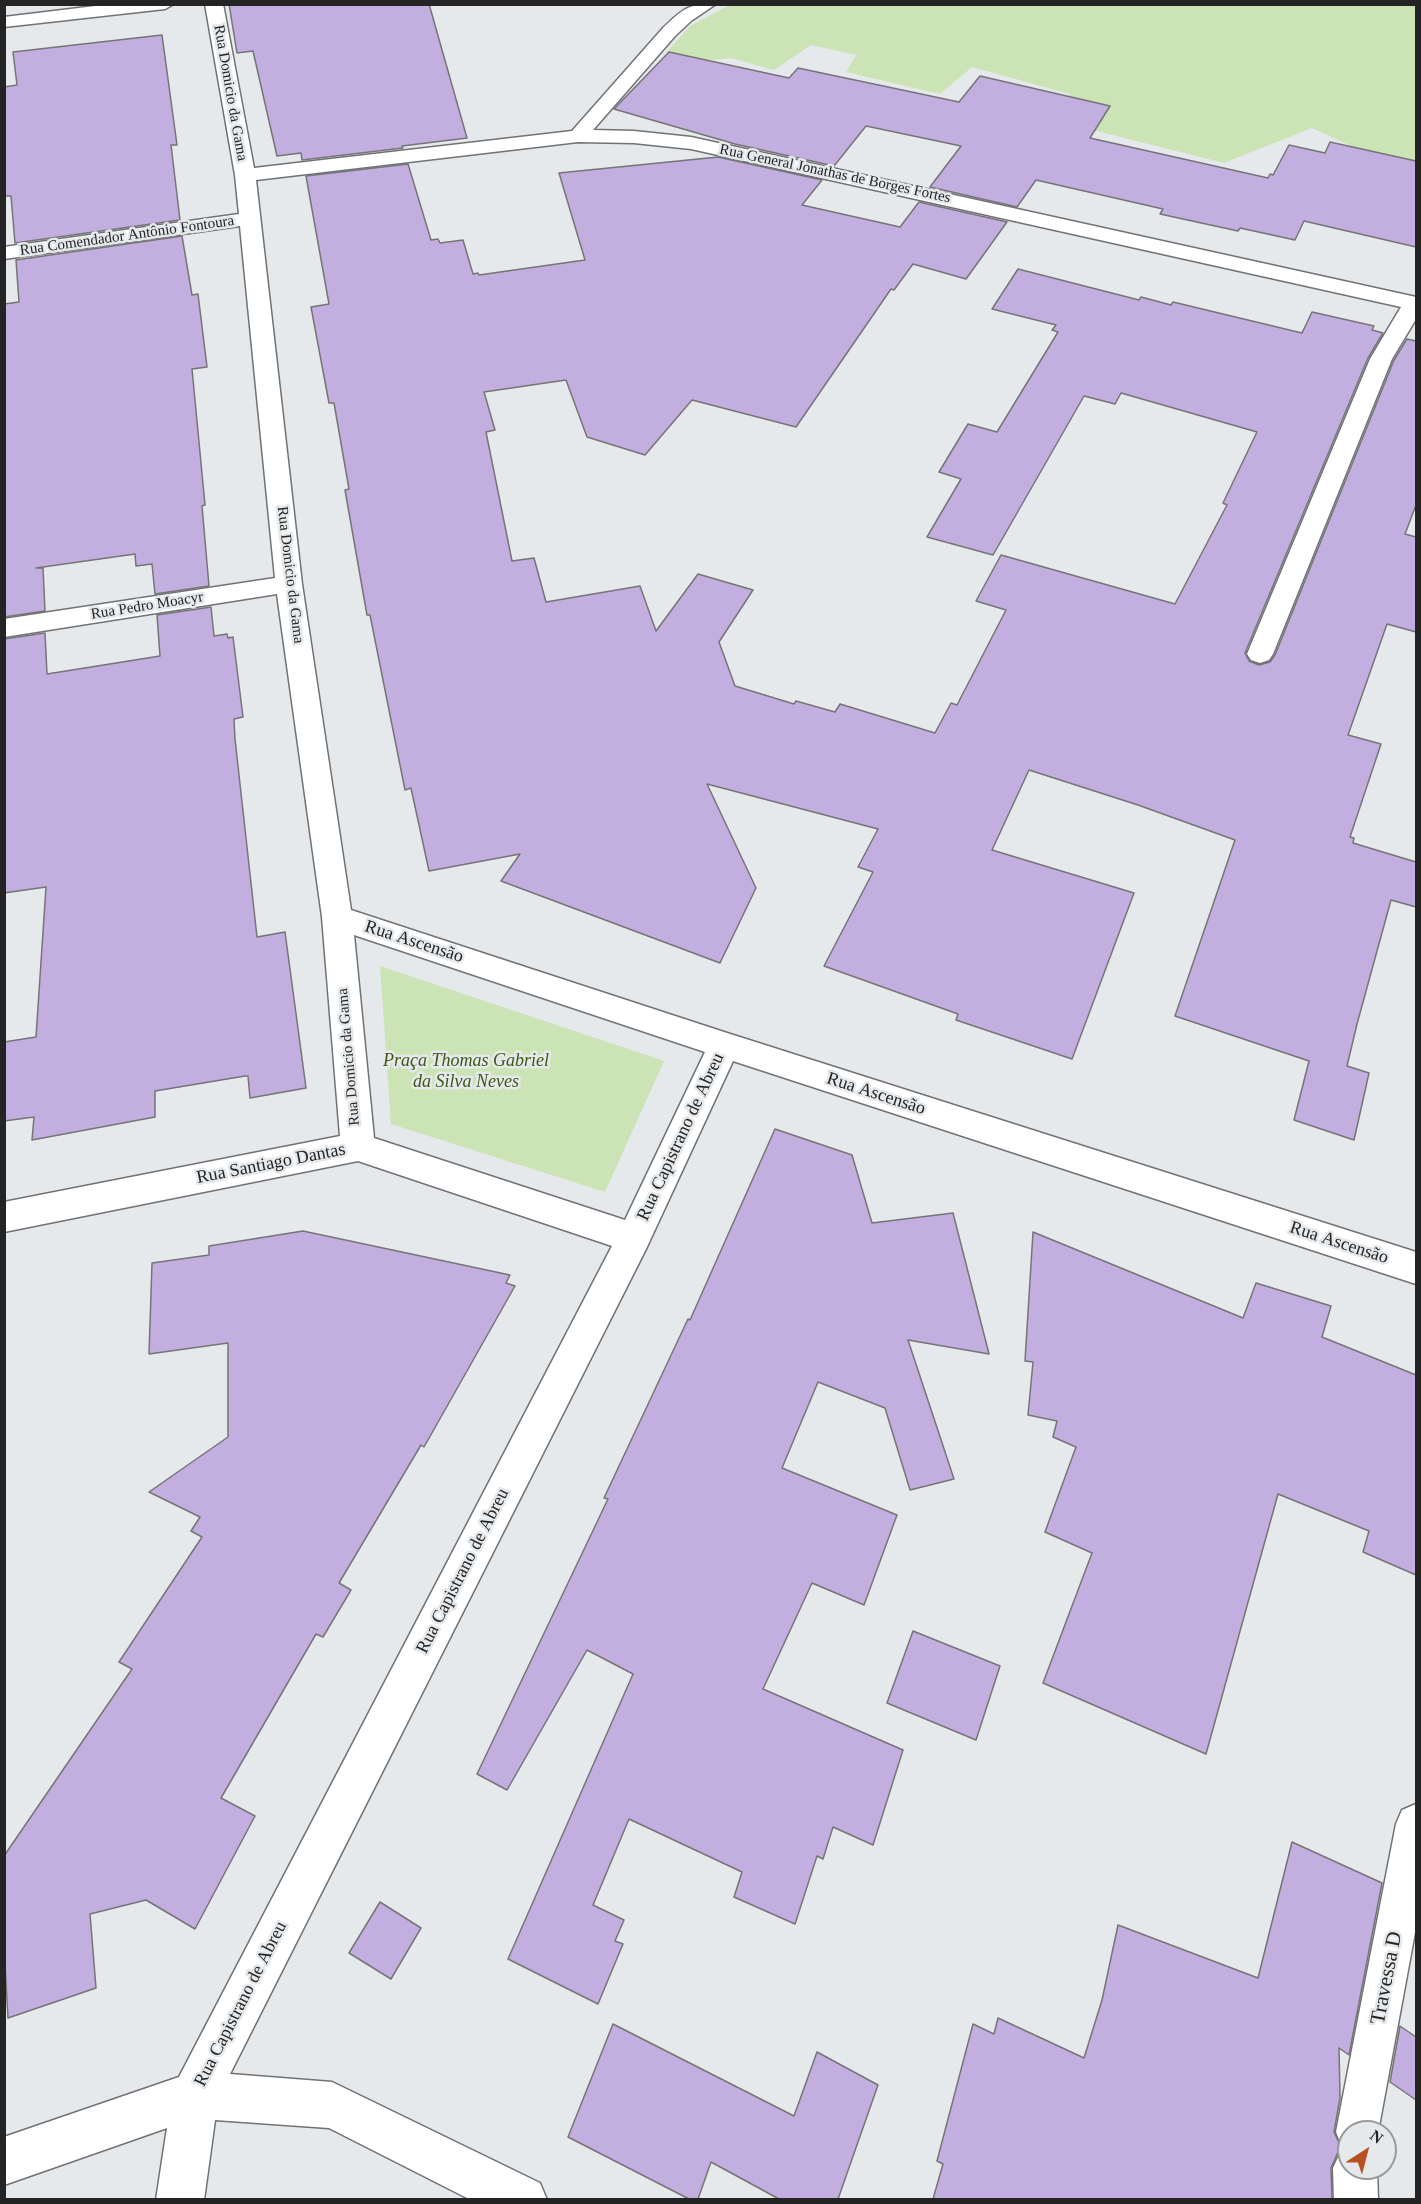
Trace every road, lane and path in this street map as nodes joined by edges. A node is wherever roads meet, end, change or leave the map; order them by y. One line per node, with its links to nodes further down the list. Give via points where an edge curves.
1 (165, 4): 4 (street)
2 (214, 4): 6 (street, Rua Domicio da Gama)
3 (707, 4): 5 (street, via 685,16 669,32)
4 (4, 22)
5 (578, 136): 6 (street, Rua General Jonathas de Borges Fortes); 9 (street, Rua General Jonathas de Borges Fortes, via 691,143)
6 (245, 174): 7 (street, Rua Domicio da Gama)
7 (249, 219): 8 (street, Rua Comendador Antônio Fontoura); 10 (street, Rua Domicio da Gama)
8 (4, 253)
9 (1416, 303): 12 (street, via 1381,359)
10 (290, 584): 11 (street, Rua Pedro Moacyr); 13 (street, Rua Domicio da Gama)
11 (4, 628)
12 (1260, 654)
13 (337, 917): 14 (street, Rua Ascensão); 15 (street, Rua Domicio da Gama)
14 (724, 1045): 17 (street, Rua Capistrano de Abreu); 18 (street, Rua Ascensão)
15 (357, 1147): 16 (street, Rua Santiago Dantas); 17 (street, Rua Santiago Dantas)
16 (4, 1216)
17 (634, 1238): 20 (street, Rua Capistrano de Abreu)
18 (1416, 1268)
19 (1416, 1824): 21 (lane, Travessa D)
20 (195, 2094): 22 (street); 24 (street, Rua Capistrano de Abreu); 25 (street, via 332,2105)
21 (1359, 2120)
22 (4, 2162)
23 (1355, 2180): 26 (lane)
24 (180, 2199)
25 (523, 2199)
26 (1356, 2199)

